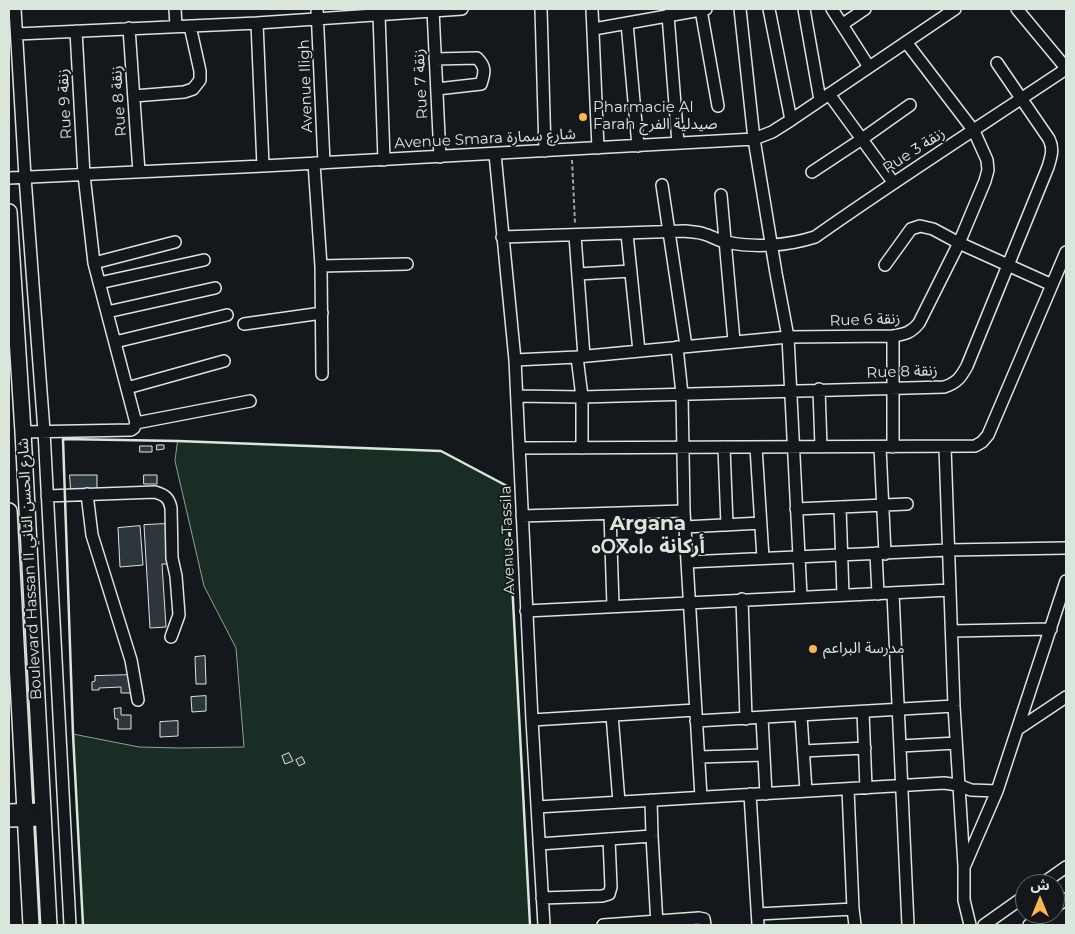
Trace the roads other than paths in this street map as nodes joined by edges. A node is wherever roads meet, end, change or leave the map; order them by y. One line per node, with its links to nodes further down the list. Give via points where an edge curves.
1 (15, 9): 27 (street)
2 (175, 9): 22 (street)
3 (457, 9): 4 (street); 15 (street)
4 (462, 9)
5 (541, 9): 46 (street)
6 (592, 9): 25 (street)
7 (703, 9): 18 (street); 38 (street)
8 (740, 9): 41 (street)
9 (770, 9): 39 (street)
10 (804, 9): 35 (street)
11 (832, 9): 21 (street)
12 (865, 9): 21 (street)
13 (955, 9): 28 (street, Avenue Smara شارع سمارة)
14 (1017, 9): 32 (street)
15 (433, 10): 17 (street); 29 (street, Rue 7 زنقة)
16 (318, 14): 17 (street); 19 (street); 50 (street, Avenue Iligh)
17 (379, 14): 49 (street)
18 (668, 15): 20 (street); 43 (street)
19 (257, 22): 23 (street); 51 (street)
20 (627, 23): 25 (street); 44 (street)
21 (843, 24): 31 (street)
22 (176, 26): 23 (street); 24 (street)
23 (190, 26): 34 (street, via 200,70 200,80 193,89)
24 (129, 28): 26 (street); 34 (street, Rue 8 زنقة)
25 (594, 29): 45 (street)
26 (76, 31): 27 (street); 54 (street, Rue 9 زنقة)
27 (17, 34): 55 (street)
28 (906, 42): 31 (street, Avenue Smara شارع سمارة); 40 (street, Rue 6 زنقة)
29 (435, 59): 33 (street, Rue 7 زنقة); 33 (street, via 477,58 483,64 484,74 481,84)
30 (997, 63): 36 (street, Rue 8 زنقة)
31 (869, 67): 35 (street, Avenue Smara شارع سمارة)
32 (1066, 68): 36 (street, Rue 3 زنقة)
33 (437, 89): 48 (street, Rue 7 زنقة)
34 (134, 96): 52 (street, Rue 8 زنقة)
35 (824, 97): 39 (street, Avenue Smara شارع سمارة); 42 (street)
36 (1022, 98): 40 (street, Rue 3 زنقة); 74 (street, Rue 8 زنقة, via 1052,144 1052,152)
37 (910, 105): 42 (street)
38 (718, 106)
39 (791, 120): 41 (street, Avenue Smara شارع سمارة)
40 (974, 131): 57 (street, Rue 3 زنقة); 67 (street, Rue 6 زنقة, via 988,170)
41 (754, 139): 43 (street, Avenue Smara شارع سمارة); 68 (street)
42 (862, 139): 53 (street); 57 (street)
43 (678, 143): 44 (street, Avenue Smara شارع سمارة)
44 (638, 146): 45 (street, Avenue Smara شارع سمارة)
45 (598, 148): 46 (street, Avenue Smara شارع سمارة)
46 (544, 151): 47 (street, Avenue Smara شارع سمارة)
47 (495, 154): 48 (street, Avenue Smara شارع سمارة); 64 (street, Avenue Tassila)
48 (440, 156): 49 (street, Avenue Smara شارع سمارة)
49 (384, 160): 50 (street, Avenue Smara شارع سمارة)
50 (319, 163): 51 (street, Avenue Smara شارع سمارة); 75 (street, Avenue Iligh)
51 (263, 166): 52 (street, Avenue Smara شارع سمارة)
52 (139, 172): 54 (street, Avenue Smara شارع سمارة)
53 (812, 172)
54 (84, 175): 55 (street, Avenue Smara شارع سمارة); 71 (street, Rue 9 زنقة)
55 (25, 177): 56 (street, Avenue Smara شارع سمارة); 104 (street)
56 (9, 178)
57 (893, 182): 68 (street, Rue 3 زنقة, via 815,237)
58 (662, 185): 61 (street)
59 (721, 195): 66 (street)
60 (9, 212): 105 (main road, Boulevard Hassan II شارع الحسن الثاني)
61 (669, 232): 62 (street, Rue 3 زنقة); 66 (street, Rue 3 زنقة, via 695,232); 89 (street)
62 (627, 234): 63 (street, Rue 3 زنقة); 76 (street)
63 (575, 236): 64 (street, Rue 3 زنقة); 77 (street)
64 (502, 237): 92 (street, Avenue Tassila)
65 (175, 242): 71 (street)
66 (724, 242): 68 (street, Rue 3 زنقة); 88 (street)
67 (959, 243): 73 (street, via 920,226 911,229); 74 (street); 85 (street, Rue 6 زنقة, via 919,323 907,334)
68 (772, 244): 86 (street)
69 (1066, 252): 79 (street)
70 (204, 260): 78 (street)
71 (94, 263): 78 (street, Rue 9 زنقة)
72 (407, 264): 75 (street)
73 (886, 265)
74 (1008, 265): 79 (street); 96 (street, Rue 8 زنقة, via 960,378 954,384 944,386)
75 (321, 266): 82 (street, Avenue Iligh)
76 (631, 271): 77 (street); 90 (street)
77 (578, 274): 91 (street)
78 (99, 283): 81 (street, Rue 9 زنقة)
79 (1052, 284): 112 (street, via 988,435 974,446)
80 (214, 288): 81 (street)
81 (107, 312): 87 (street, Rue 9 زنقة)
82 (322, 313): 84 (street); 94 (street, Avenue Iligh)
83 (227, 316): 87 (street)
84 (244, 324)
85 (893, 336): 86 (street, Rue 6 زنقة); 96 (street)
86 (788, 337): 88 (street, Rue 6 زنقة); 98 (street)
87 (115, 342): 95 (street, Rue 9 زنقة)
88 (734, 342): 89 (street, Rue 6 زنقة)
89 (681, 347): 90 (street, Rue 6 زنقة); 99 (street)
90 (639, 351): 91 (street, Rue 6 زنقة)
91 (580, 357): 92 (street, Rue 6 زنقة); 101 (street)
92 (515, 360): 100 (street, Avenue Tassila)
93 (224, 361): 95 (street)
94 (322, 374)
95 (127, 388): 103 (street, Rue 9 زنقة)
96 (893, 388): 97 (street, Rue 8 زنقة); 111 (street)
97 (819, 389): 98 (street, Rue 8 زنقة); 109 (street)
98 (791, 390): 99 (street, Rue 8 زنقة); 108 (street)
99 (682, 394): 101 (street, Rue 8 زنقة); 115 (street)
100 (517, 396): 101 (street, Rue 8 زنقة); 113 (street, Avenue Tassila)
101 (582, 397): 114 (street)
102 (250, 401): 103 (street)
103 (136, 423): 104 (street, via 131,430)
104 (44, 431): 105 (street); 117 (street)
105 (23, 432): 180 (main road, Boulevard Hassan II شارع الحسن الثاني)
106 (724, 447): 107 (street); 115 (street); 127 (street)
107 (756, 447): 108 (street); 126 (street)
108 (794, 447): 109 (street); 121 (street)
109 (821, 447): 110 (street)
110 (880, 447): 111 (street); 119 (street)
111 (893, 447): 112 (street)
112 (945, 447): 130 (street)
113 (519, 448): 114 (street); 125 (street, Avenue Tassila)
114 (582, 448): 115 (street)
115 (683, 448): 123 (street)
116 (87, 494): 117 (street); 148 (street, via 155,492 164,494 169,500 178,615); 150 (street, via 92,535 131,660)
117 (47, 496): 194 (street)
118 (907, 504): 119 (street)
119 (881, 505): 120 (street); 131 (street)
120 (840, 507): 121 (street); 132 (street)
121 (796, 509): 133 (street)
122 (9, 511): 181 (main road, Boulevard Hassan II شارع الحسن الثاني)
123 (684, 511): 124 (street); 128 (street)
124 (610, 514): 125 (street); 144 (street)
125 (522, 516): 145 (street, Avenue Tassila)
126 (761, 523): 127 (street); 134 (street)
127 (726, 525): 128 (street)
128 (685, 527): 135 (street)
129 (1066, 548): 130 (street)
130 (948, 550): 131 (street); 137 (street)
131 (881, 554): 132 (street); 139 (street)
132 (842, 555): 133 (street); 140 (street)
133 (800, 556): 134 (street); 141 (street)
134 (763, 558): 135 (street)
135 (687, 562): 143 (street)
136 (1066, 581): 146 (street)
137 (950, 590): 138 (street); 147 (street)
138 (893, 593): 139 (street); 152 (street)
139 (878, 594): 140 (street)
140 (843, 595): 141 (street)
141 (801, 596): 142 (street)
142 (742, 599): 143 (street); 158 (street)
143 (689, 602): 144 (street); 155 (street)
144 (613, 606): 145 (street)
145 (526, 611): 159 (street, Avenue Tassila)
146 (1051, 629): 147 (street); 160 (street)
147 (952, 631): 151 (street)
148 (171, 637)
149 (1066, 697): 160 (street)
150 (138, 700)
151 (954, 706): 152 (street); 161 (street)
152 (899, 710): 153 (street); 162 (street)
153 (863, 712): 156 (street); 163 (street)
154 (612, 715): 155 (street); 159 (street); 177 (street)
155 (695, 716): 158 (street); 166 (street)
156 (800, 716): 157 (street); 164 (street)
157 (762, 718): 158 (street); 165 (street)
158 (746, 719)
159 (532, 720): 178 (street, Avenue Tassila)
160 (1018, 729): 172 (street)
161 (956, 743): 162 (street); 167 (street)
162 (900, 746): 168 (street)
163 (864, 748): 164 (street); 169 (street)
164 (803, 751): 171 (street)
165 (764, 755): 166 (street); 174 (street)
166 (698, 757): 175 (street)
167 (958, 785): 168 (street); 172 (street, via 971,790); 186 (street)
168 (903, 786): 169 (street); 199 (street)
169 (866, 788): 170 (street)
170 (848, 790): 171 (street); 189 (street)
171 (806, 791): 174 (street)
172 (997, 791): 186 (street)
173 (750, 794): 174 (street); 175 (street); 190 (street)
174 (766, 794)
175 (701, 797): 176 (street)
176 (652, 800): 177 (street); 183 (street)
177 (619, 802): 178 (street)
178 (537, 807): 185 (street, Avenue Tassila)
179 (9, 810): 181 (street)
180 (43, 814): 181 (street); 193 (main road, Boulevard Hassan II شارع الحسن الثاني)
181 (26, 815): 182 (street); 192 (main road, Boulevard Hassan II شارع الحسن الثاني)
182 (9, 821)
183 (652, 836): 184 (street); 191 (street)
184 (608, 839): 185 (street); 187 (street, via 609,894)
185 (539, 844): 187 (street, Avenue Tassila)
186 (964, 866): 200 (street, via 964,900)
187 (542, 898): 195 (street, Avenue Tassila)
188 (1015, 903): 201 (street)
189 (853, 909): 190 (street); 198 (street)
190 (758, 920)
191 (657, 923): 196 (street); 197 (street, via 701,918)
192 (31, 925)
193 (48, 925)
194 (70, 925)
195 (544, 925)
196 (603, 925)
197 (705, 925)
198 (855, 925)
199 (908, 925)
200 (970, 925)
201 (984, 925)

